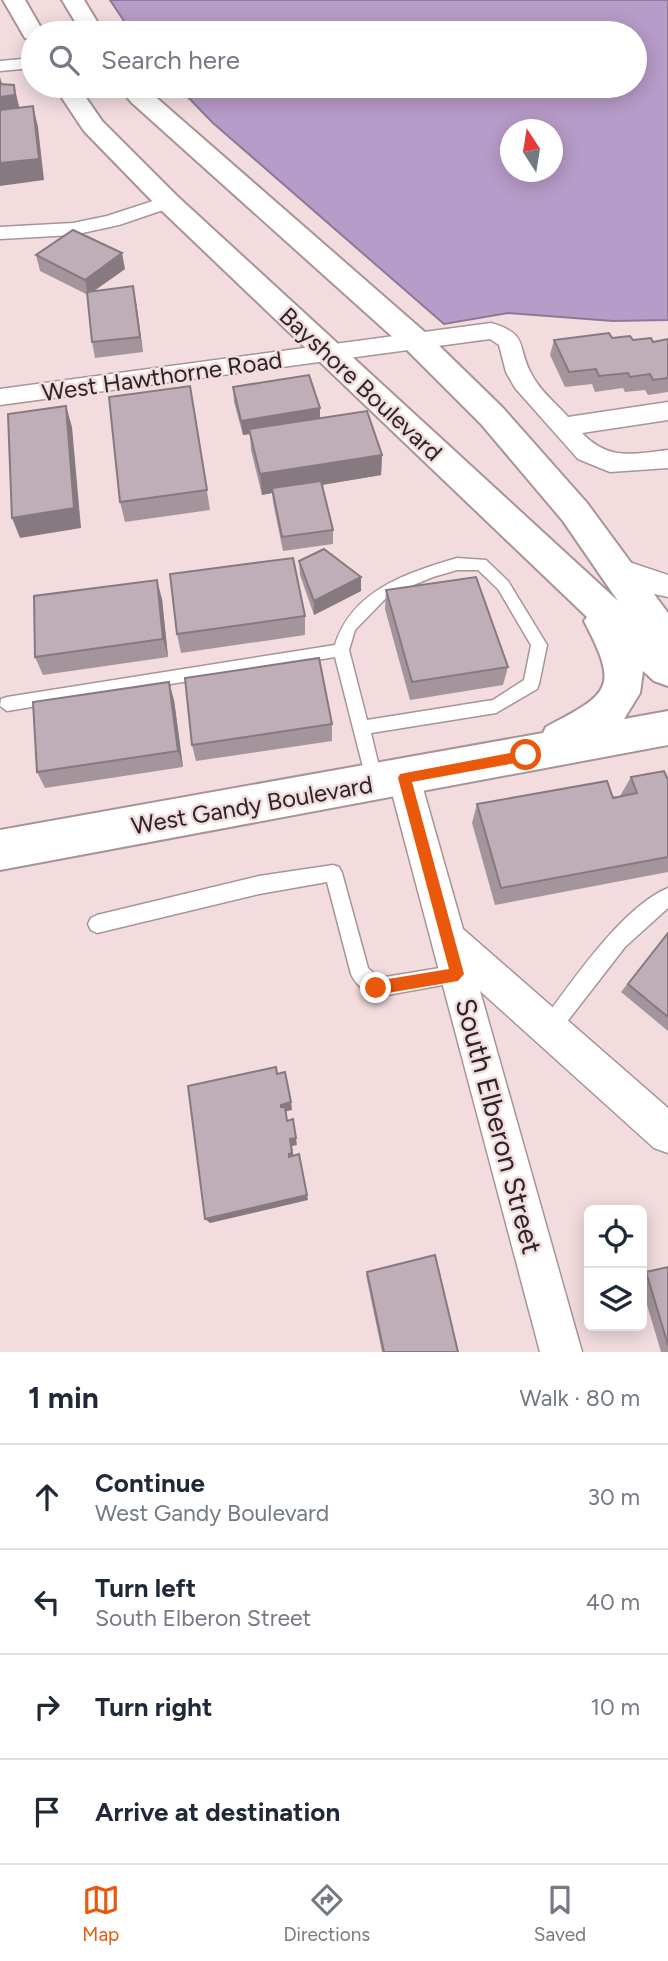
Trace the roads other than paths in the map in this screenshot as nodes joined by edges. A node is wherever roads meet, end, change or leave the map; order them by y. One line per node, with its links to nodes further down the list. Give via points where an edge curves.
1 (14, 0): 3 (main road)
2 (73, 0): 4 (main road)
3 (26, 21)
4 (86, 21)
5 (21, 64): 6 (street)
6 (0, 66)
7 (74, 98): 9 (main road, Bayshore Boulevard, via 93,125)
8 (141, 98): 11 (main road)
9 (168, 202): 10 (street, via 73,229); 12 (main road, Bayshore Boulevard)
10 (0, 233)
11 (415, 341): 12 (street, West Hawthorne Road); 15 (street, West Hawthorne Road, via 491,331 503,334 510,340 520,377); 17 (main road, via 492,416 575,512)
12 (327, 354): 13 (street, West Hawthorne Road); 19 (main road, Bayshore Boulevard)
13 (0, 397)
14 (668, 411): 15 (street)
15 (562, 427): 16 (street, West Hawthorne Road, via 581,450 598,460 624,465)
16 (668, 459)
17 (617, 569): 18 (street); 20 (main road)
18 (668, 586)
19 (582, 590): 22 (main road, Bayshore Boulevard); 26 (main road, via 617,641 627,672 614,706)
20 (668, 642)
21 (341, 650): 23 (lane); 24 (lane); 24 (lane, via 348,627 384,591 429,572 481,564 503,585 539,645 531,684 496,706)
22 (668, 670)
23 (7, 704)
24 (361, 728): 27 (lane)
25 (668, 729): 26 (main road, West Gandy Boulevard)
26 (526, 755): 27 (main road, West Gandy Boulevard)
27 (390, 781): 28 (main road, West Gandy Boulevard); 31 (street, South Elberon Street)
28 (0, 850)
29 (668, 897): 32 (lane, via 644,913 593,969)
30 (97, 923): 31 (lane, via 259,885 333,873 360,974 376,988)
31 (453, 957): 32 (street); 34 (street, South Elberon Street)
32 (549, 1029): 33 (street)
33 (668, 1134)
34 (561, 1352)

